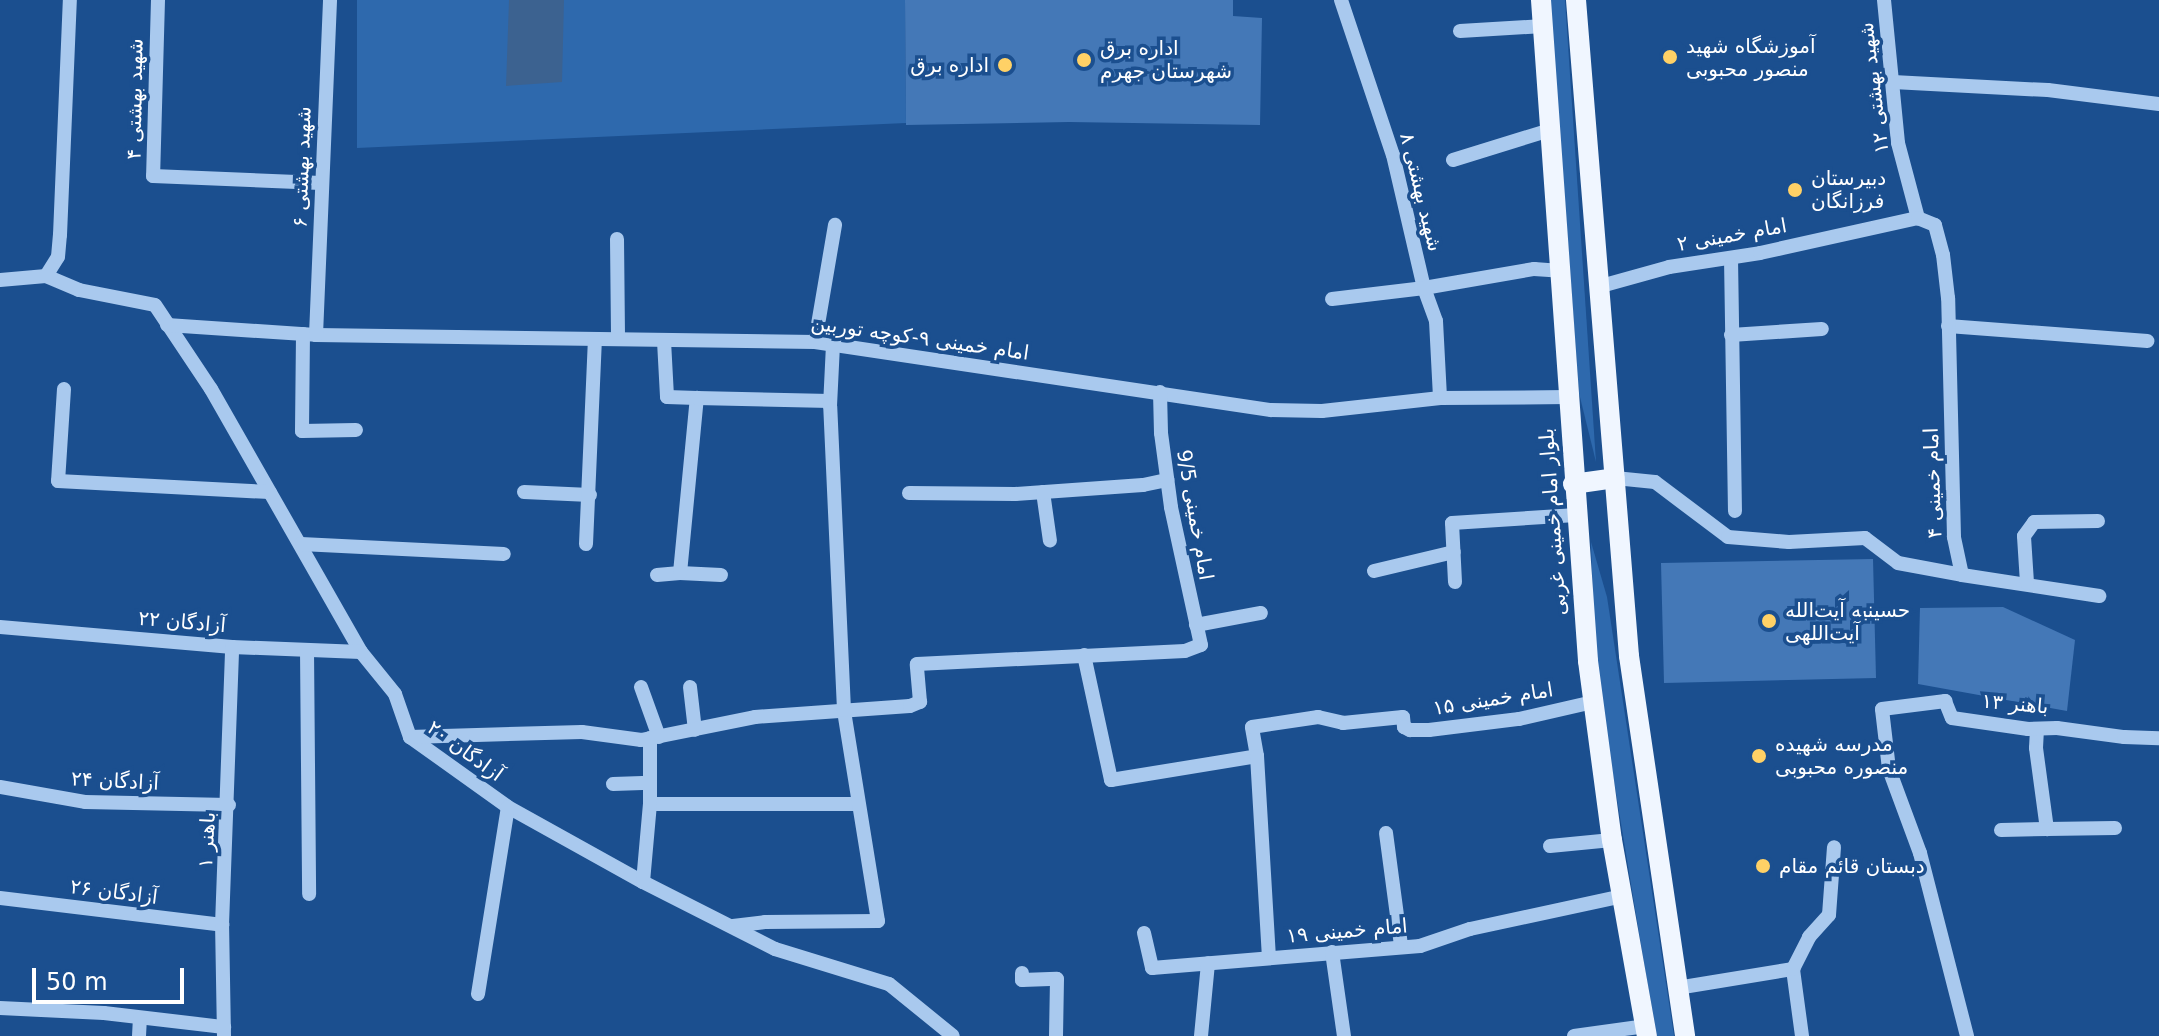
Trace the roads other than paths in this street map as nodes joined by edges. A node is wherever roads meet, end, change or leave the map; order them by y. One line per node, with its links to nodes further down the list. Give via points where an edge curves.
1 (70, 0): 20 (street, via 58,257)
2 (158, 0): 14 (street, شهید بهشتی ۴, via 153,176)
3 (330, 0): 14 (street, شهید بهشتی ۶)
4 (1341, 0): 23 (street, شهید بهشتی ۸, via 1393,155)
5 (1541, 0): 8 (main road, بلوار امام خمینی غربی)
6 (1576, 0): 22 (main road)
7 (1884, 0): 10 (street, شهید بهشتی ۱۲)
8 (1543, 26): 9 (street); 12 (main road, بلوار امام خمینی غربی)
9 (1460, 31)
10 (1893, 82): 11 (street, via 2048,90); 15 (street, شهید بهشتی ۱۲, via 1898,143)
11 (2159, 104)
12 (1550, 130): 13 (street); 19 (main road, بلوار امام خمینی غربی)
13 (1453, 160)
14 (321, 183): 28 (street, شهید بهشتی ۶)
15 (1918, 218): 18 (street, امام خمینی ۲); 26 (street, امام خمینی ۴, via 1935,225 1943,255)
16 (835, 225): 34 (street)
17 (617, 239): 31 (street)
18 (1731, 258): 22 (street, امام خمینی ۲, via 1669,267); 29 (street)
19 (1561, 271): 23 (street, via 1534,269); 39 (main road, بلوار امام خمینی غربی)
20 (46, 276): 21 (street, آزادگان ۲۰); 25 (street, آزادگان ۲۰, via 79,290 155,305)
21 (0, 280)
22 (1601, 286): 45 (main road)
23 (1424, 288): 24 (street); 41 (street, شهید بهشتی ۸, via 1436,321)
24 (1332, 299)
25 (167, 325): 28 (street, امام خمینی ۹-کوچه توربین); 48 (street, آزادگان ۲۰)
26 (1948, 326): 33 (street); 65 (street, امام خمینی ۴, via 1954,537)
27 (1822, 329): 29 (street)
28 (310, 334): 30 (street, امام خمینی ۹-کوچه توربین); 44 (street, شهید بهشتی ۶, via 302,431)
29 (1731, 335): 53 (street)
30 (595, 339): 31 (street, امام خمینی ۹-کوچه توربین); 52 (street)
31 (618, 339): 32 (street, امام خمینی ۹-کوچه توربین)
32 (664, 341): 34 (street, امام خمینی ۹-کوچه توربین); 40 (street, via 667,397)
33 (2147, 341)
34 (815, 342): 35 (street, امام خمینی ۹-کوچه توربین)
35 (833, 344): 36 (street, امام خمینی ۹-کوچه توربین); 42 (street)
36 (954, 362): 38 (street, امام خمینی ۹-کوچه توربین); 43 (street, via 1279,417)
37 (64, 389): 48 (street, via 58,481)
38 (1160, 392): 43 (street, امام خمینی ۹-کوچه توربین); 46 (street, امام خمینی 9/5)
39 (1568, 397): 41 (street, امام خمینی ۹-کوچه توربین); 47 (main road, بلوار امام خمینی غربی)
40 (697, 398): 42 (street); 62 (street)
41 (1440, 398): 43 (street, امام خمینی ۹-کوچه توربین, via 1322,411)
42 (830, 401): 79 (street)
43 (1271, 410)
44 (356, 430)
45 (1615, 478): 47 (main road); 65 (street, امام خمینی ۴, via 1655,482 1728,537 1789,542 1865,538 1898,563); 113 (main road, via 1629,656)
46 (1167, 480): 50 (street); 70 (street, امام خمینی 9/5)
47 (1573, 484): 54 (main road, بلوار امام خمینی غربی)
48 (270, 492): 57 (street, آزادگان ۲۰)
49 (524, 492): 52 (street)
50 (1043, 492): 51 (street); 56 (street)
51 (909, 493)
52 (590, 495): 58 (street)
53 (1735, 511)
54 (1576, 515): 59 (street, via 1452,523); 78 (main road, بلوار امام خمینی غربی)
55 (2098, 521): 67 (street, via 2034,522 2024,536)
56 (1050, 541)
57 (301, 544): 60 (street); 74 (street, آزادگان ۲۰)
58 (586, 544)
59 (1454, 552): 61 (street); 66 (street)
60 (504, 554)
61 (1374, 571)
62 (680, 573): 63 (street); 64 (street)
63 (657, 575)
64 (721, 575)
65 (1962, 575): 67 (street)
66 (1455, 582)
67 (2027, 583): 68 (street)
68 (2099, 596)
69 (1261, 613): 70 (street)
70 (1196, 625): 75 (street, امام خمینی 9/5, via 1201,645 1185,651)
71 (0, 627): 72 (street, آزادگان ۲۲)
72 (232, 647): 73 (street, آزادگان ۲۲); 91 (street, باهنر ۱)
73 (307, 650): 74 (street, آزادگان ۲۲); 101 (street)
74 (361, 652): 82 (street, آزادگان ۲۰, via 395,694)
75 (1084, 655): 79 (street, via 917,664 920,702); 85 (street, via 1111,780)
76 (641, 687): 83 (street)
77 (690, 687): 81 (street)
78 (1593, 702): 85 (street, امام خمینی ۱۵, via 1519,719 1429,730 1410,730 1403,717 1343,723 1318,717 1252,727); 97 (main road, بلوار امام خمینی غربی)
79 (844, 710): 81 (street, via 755,717); 90 (street)
80 (2037, 729): 84 (street, باهنر ۱۳); 94 (street); 127 (street, باهنر ۱۳, via 1952,718 1945,701 1882,709 1889,769 1920,853)
81 (695, 730): 83 (street)
82 (410, 737): 83 (street, via 582,732); 92 (street, آزادگان ۲۰)
83 (654, 737): 86 (street)
84 (2159, 738)
85 (1257, 756): 109 (street)
86 (650, 783): 87 (street); 89 (street)
87 (613, 784)
88 (0, 787): 91 (street, آزادگان ۲۴, via 85,802)
89 (650, 804): 90 (street); 100 (street)
90 (857, 804): 105 (street, via 878,921)
91 (229, 805): 104 (street, باهنر ۱)
92 (508, 807): 100 (street, آزادگان ۲۰); 114 (street)
93 (2115, 828): 94 (street)
94 (2047, 829): 95 (street)
95 (2001, 830)
96 (1386, 833): 107 (street)
97 (1612, 840): 98 (street); 102 (main road, بلوار امام خمینی غربی)
98 (1550, 846)
99 (1834, 847): 111 (street, via 1829,915 1809,937)
100 (643, 882): 105 (street, آزادگان ۲۰)
101 (309, 894)
102 (1623, 896): 107 (street, امام خمینی ۱۹, via 1470,929 1420,946); 118 (main road, بلوار امام خمینی غربی)
103 (0, 898): 104 (street, آزادگان ۲۶)
104 (222, 925): 117 (street, باهنر ۱)
105 (733, 926): 120 (street, آزادگان ۲۰, via 775,949 889,984)
106 (1144, 933): 110 (street, امام خمینی ۱۹, via 1152,968)
107 (1401, 946): 108 (street, امام خمینی ۱۹)
108 (1332, 952): 109 (street, امام خمینی ۱۹); 123 (street)
109 (1269, 958): 110 (street, امام خمینی ۱۹)
110 (1208, 963): 122 (street)
111 (1793, 969): 113 (street); 126 (street)
112 (1022, 973): 121 (street, via 1022,980 1057,979)
113 (1677, 988): 125 (main road)
114 (478, 994)
115 (0, 1008): 116 (street)
116 (140, 1019): 117 (street); 119 (street)
117 (224, 1031)
118 (1646, 1031): 124 (street)
119 (139, 1036)
120 (953, 1036)
121 (1056, 1036)
122 (1201, 1036)
123 (1344, 1036)
124 (1574, 1036)
125 (1685, 1036)
126 (1802, 1036)
127 (1967, 1036)

